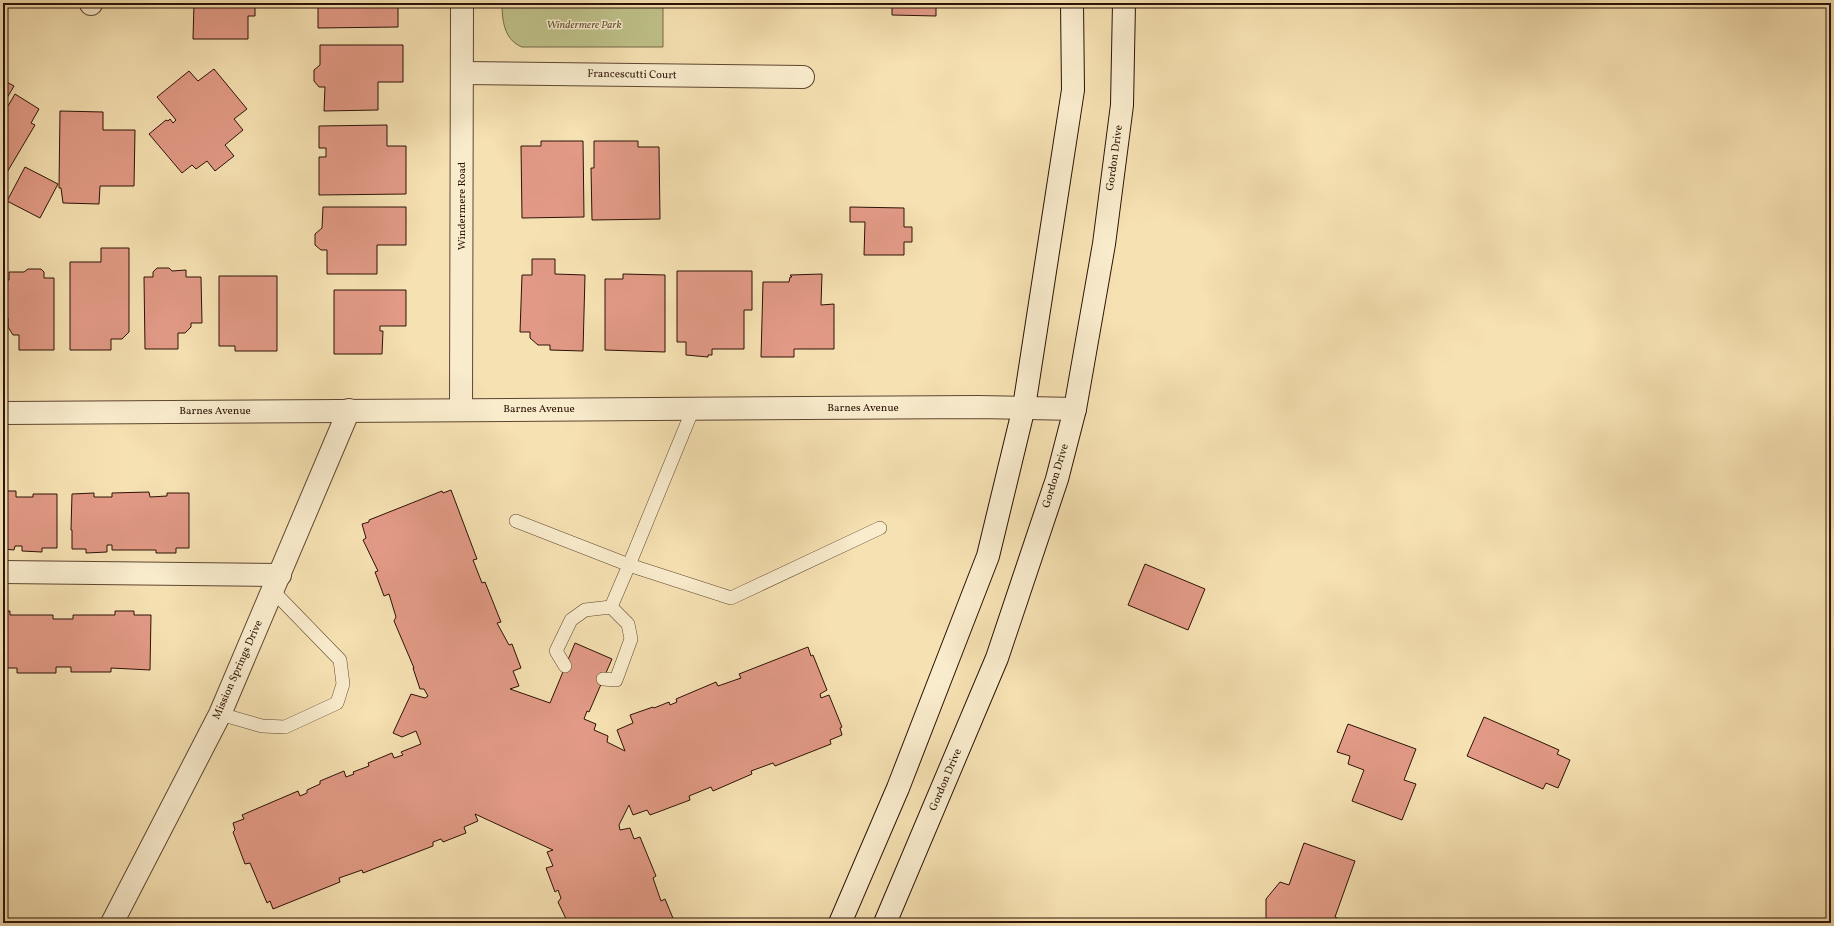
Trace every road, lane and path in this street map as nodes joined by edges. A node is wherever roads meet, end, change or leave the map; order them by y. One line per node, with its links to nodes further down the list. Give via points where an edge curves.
1 (462, 3): 4 (street, Windermere Road)
2 (1072, 3): 6 (street, via 1073,90)
3 (1124, 3): 8 (street, Gordon Drive, via 1122,105 1104,244)
4 (462, 73): 5 (street, Francescutti Court); 10 (street, Windermere Road)
5 (803, 77)
6 (1024, 407): 7 (street, Barnes Avenue); 8 (street, Barnes Avenue); 22 (street, via 988,556 898,788)
7 (693, 409): 10 (street, Barnes Avenue); 14 (lane)
8 (1075, 409): 23 (street, Gordon Drive, via 1057,479 997,658)
9 (349, 410): 10 (street, Barnes Avenue); 11 (street, Barnes Avenue); 16 (street, Mission Springs Drive)
10 (461, 410)
11 (3, 412)
12 (516, 521): 14 (lane)
13 (880, 528): 14 (lane, via 731,598)
14 (630, 565): 17 (lane)
15 (3, 572): 16 (street)
16 (276, 583): 20 (street, Mission Springs Drive); 20 (lane, via 340,660 343,684 337,703 285,727 262,726)
17 (611, 607): 18 (lane, via 585,610 571,620 556,651); 19 (lane, via 628,624 632,639 616,680)
18 (565, 666)
19 (603, 679)
20 (220, 714): 21 (street, Mission Springs Drive)
21 (112, 923)
22 (840, 923)
23 (885, 923)

